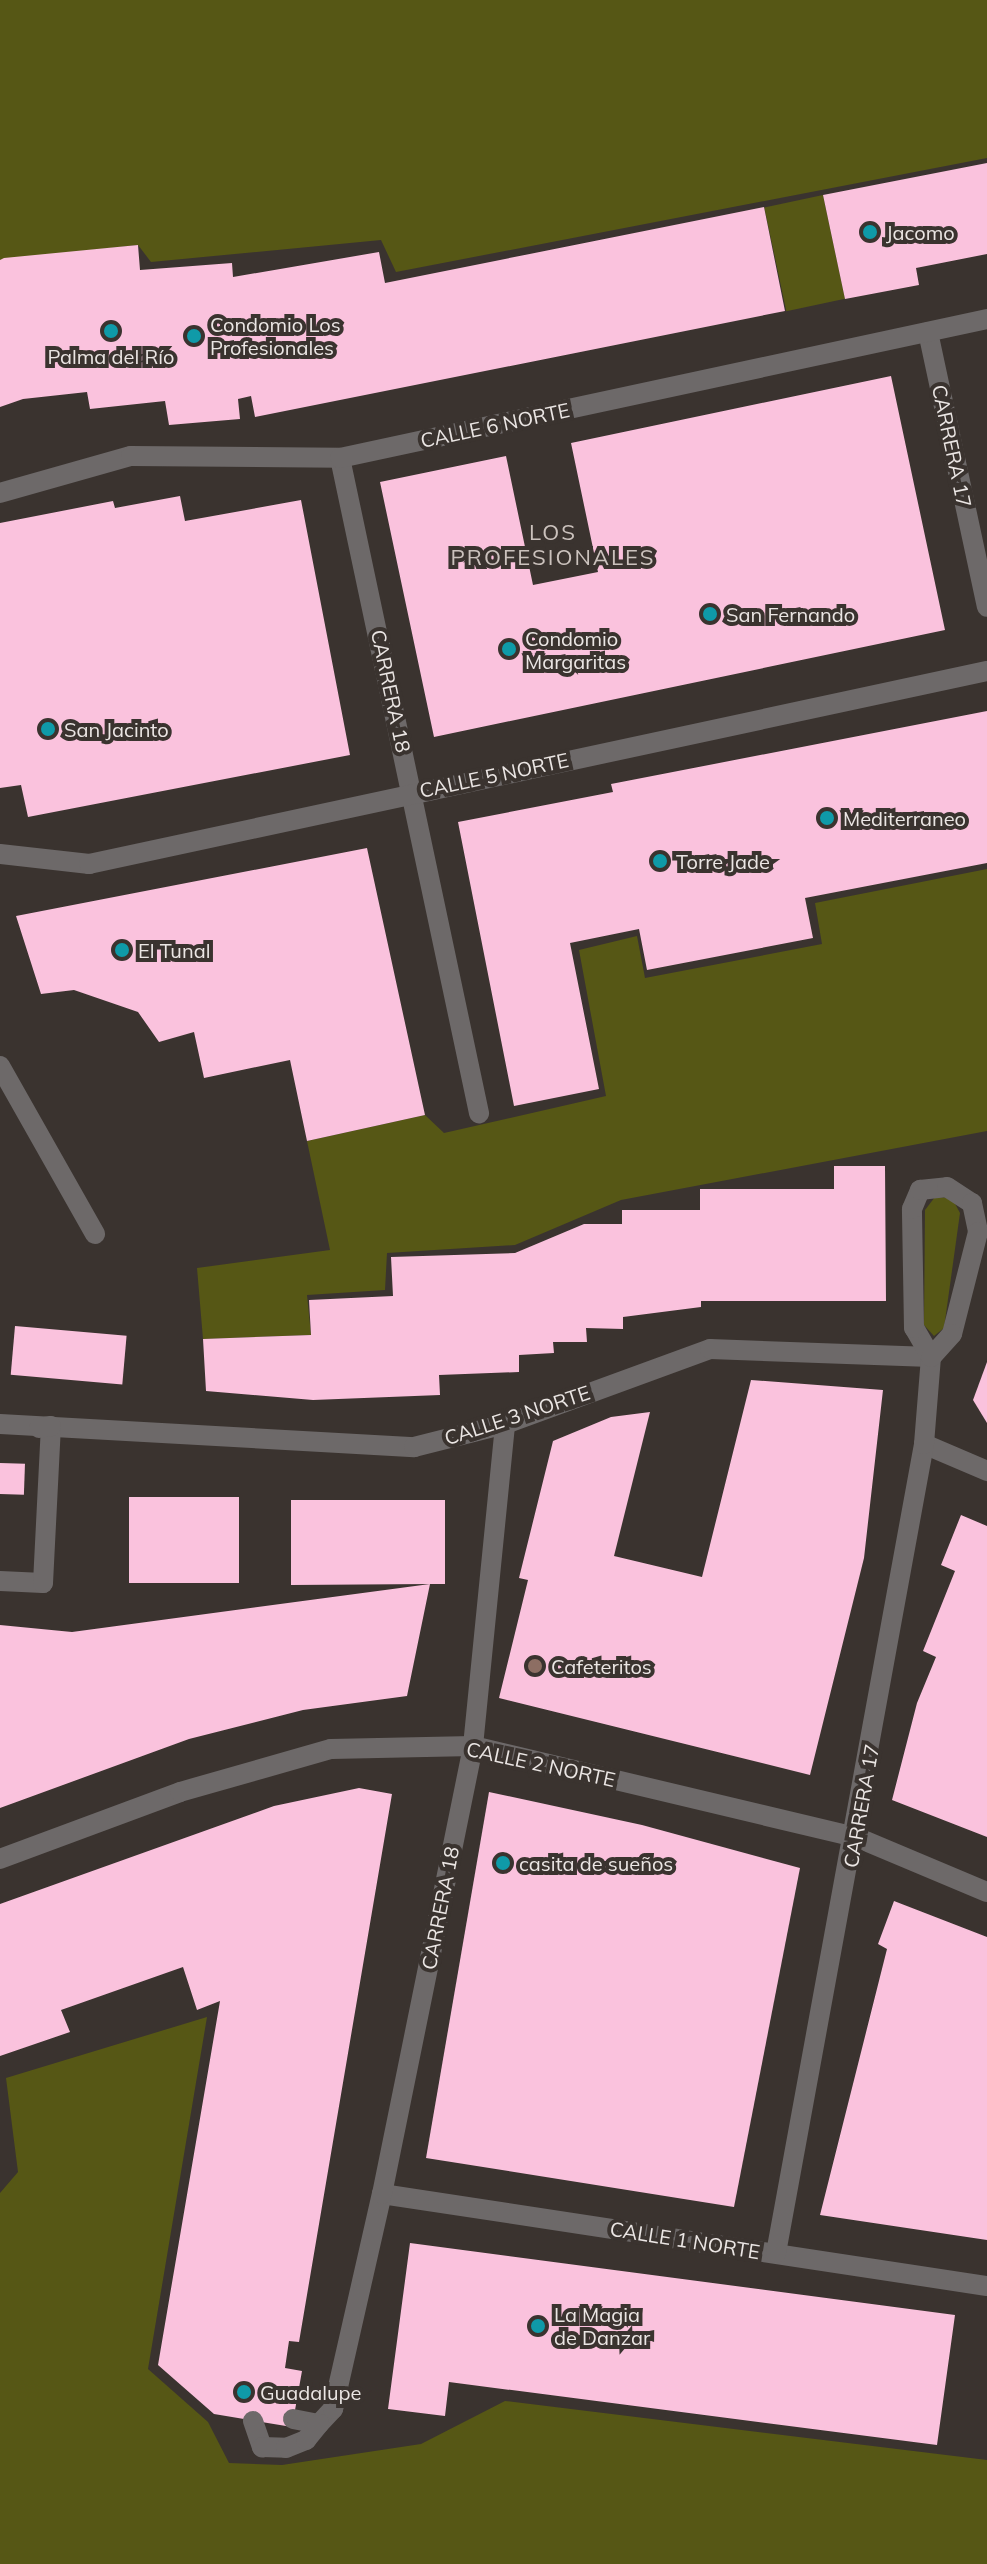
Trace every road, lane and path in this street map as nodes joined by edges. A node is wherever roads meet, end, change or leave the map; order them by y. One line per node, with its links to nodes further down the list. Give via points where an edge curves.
1 (987, 319): 2 (street, CALLE 6 NORTE)
2 (928, 332): 3 (street, CALLE 6 NORTE); 5 (street, CARRERA 17)
3 (340, 458): 4 (street, CALLE 6 NORTE, via 131,456); 7 (street, CARRERA 18)
4 (0, 493)
5 (987, 607)
6 (987, 671): 7 (street, CALLE 5 NORTE)
7 (413, 792): 8 (street, CALLE 5 NORTE, via 89,864); 10 (street, CARRERA 18)
8 (0, 854)
9 (0, 1066): 11 (street)
10 (479, 1113)
11 (95, 1234)
12 (931, 1357): 12 (street, via 952,1334 978,1232 972,1203 947,1187 920,1190 912,1209 914,1328); 14 (street, CALLE 3 NORTE, via 710,1349); 17 (street, CARRERA 17)
13 (0, 1424): 15 (street, CALLE 3 NORTE)
14 (505, 1424): 15 (street, CALLE 3 NORTE, via 414,1447); 20 (street, CARRERA 18)
15 (51, 1426): 16 (street); 19 (street, via 43,1583)
16 (0, 1435)
17 (924, 1444): 18 (street); 21 (street, CARRERA 17)
18 (987, 1471)
19 (0, 1581)
20 (473, 1746): 21 (street, CALLE 2 NORTE); 22 (street, CALLE 2 NORTE, via 331,1749 180,1792); 24 (street, CARRERA 18)
21 (856, 1837): 23 (street, CALLE 2 NORTE); 25 (street, CARRERA 17)
22 (0, 1859)
23 (987, 1892)
24 (382, 2194): 25 (street, CALLE 1 NORTE); 29 (street, CARRERA 18, via 333,2409)
25 (776, 2253): 26 (street, CALLE 1 NORTE)
26 (987, 2286)
27 (293, 2419): 29 (street)
28 (253, 2421): 29 (street, via 262,2447 286,2448 306,2440)
29 (319, 2424)

